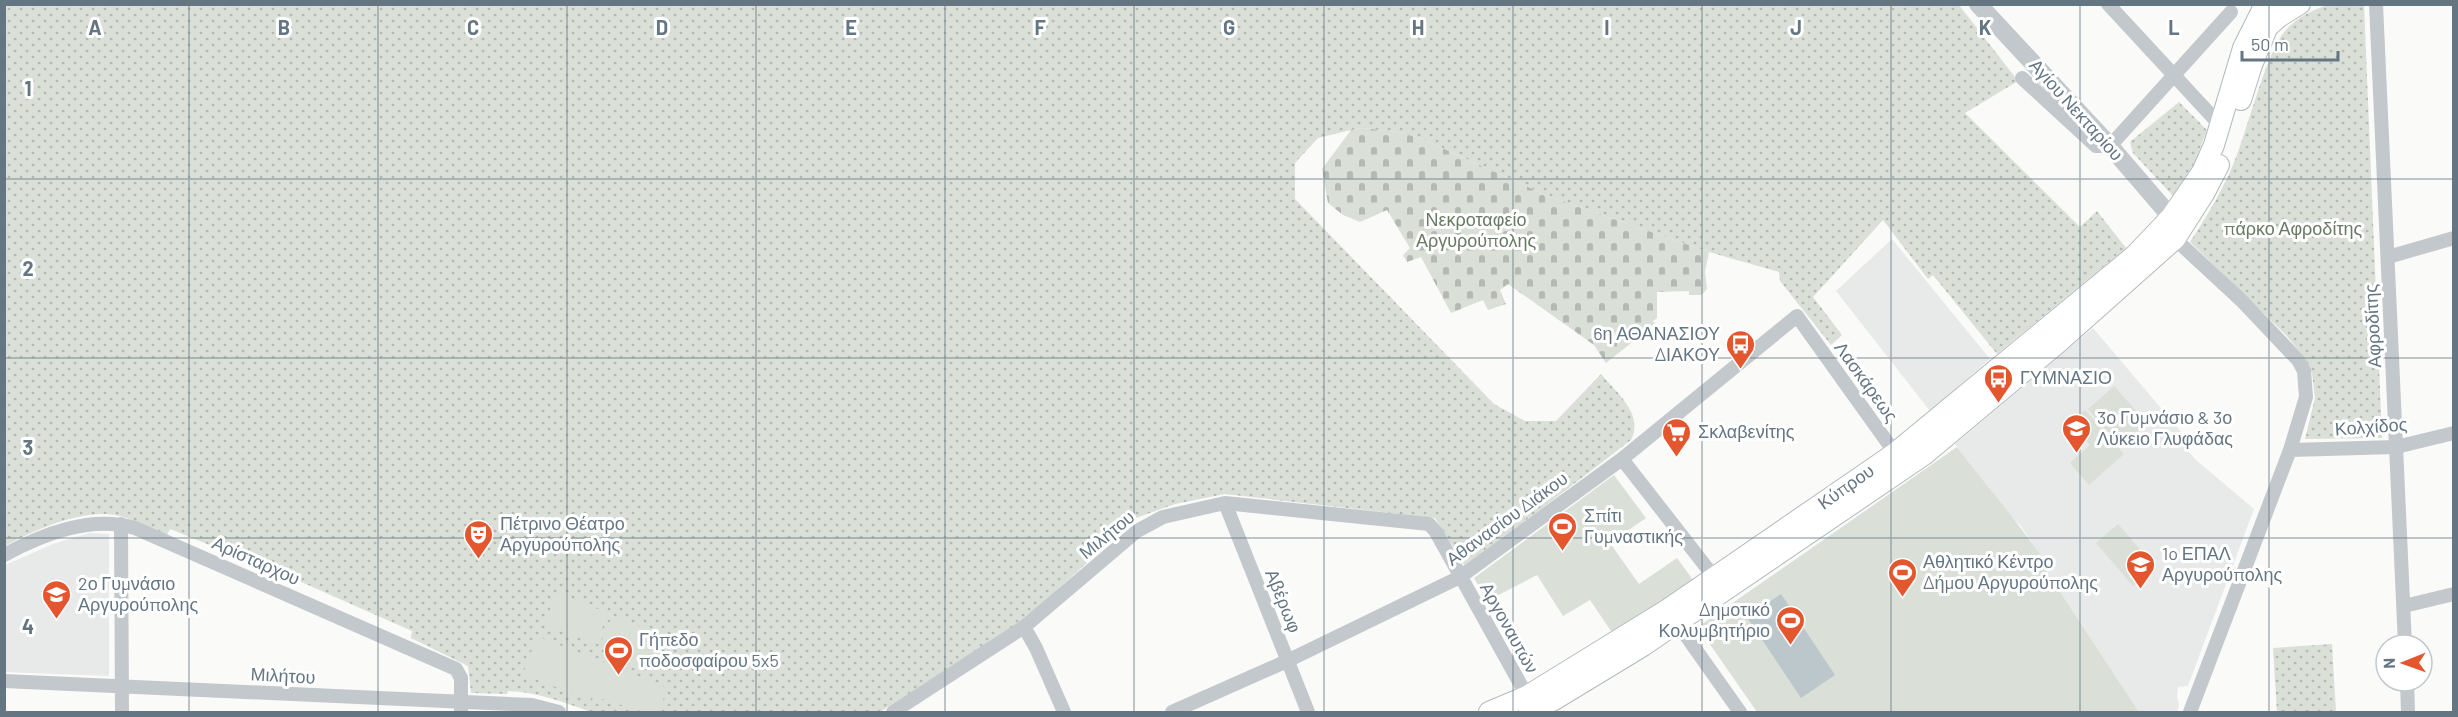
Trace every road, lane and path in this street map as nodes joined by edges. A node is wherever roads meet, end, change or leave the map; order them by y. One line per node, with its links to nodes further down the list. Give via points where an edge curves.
1 (1978, 4): 12 (street, Αγίου Νεκταρίου)
2 (2108, 4): 9 (street)
3 (2265, 4): 11 (main road, Κύπρου, via 2239,58)
4 (2277, 4): 8 (main road, Κύπρου)
5 (2300, 4): 8 (main road)
6 (2376, 4): 16 (street, Αφροδίτης)
7 (2231, 12): 9 (street)
8 (2270, 26): 15 (main road, Κύπρου, via 2252,65 2217,169)
9 (2173, 74): 11 (street); 12 (street)
10 (2022, 78): 12 (street, via 2096,146)
11 (2220, 125): 13 (main road, Κύπρου, via 2202,172)
12 (2110, 146): 13 (street, Αγίου Νεκταρίου)
13 (2171, 218): 15 (street); 22 (main road, Κύπρου, via 2135,255)
14 (2454, 238): 16 (street)
15 (2175, 239): 20 (street, via 2241,300 2304,371 2306,397); 22 (main road, Κύπρου, via 2055,346)
16 (2388, 257): 19 (street, Αφροδίτης)
17 (1797, 316): 21 (street, Αθανασίου Διάκου); 22 (street, Λασκάρεως)
18 (2454, 433): 19 (street, Κολχίδος)
19 (2396, 447): 20 (street, Κολχίδος); 29 (street, Αφροδίτης)
20 (2290, 450): 47 (street)
21 (1622, 459): 26 (street, Αθανασίου Διάκου); 27 (street)
22 (1900, 460): 27 (main road, Κύπρου); 30 (main road, Κύπρου)
23 (1225, 503): 26 (street, Μιλήτου, via 1429,524); 31 (street, Μιλήτου, via 1176,513 1149,524); 33 (street, Αβέρωφ)
24 (121, 524): 25 (street, Αρίσταρχου, via 79,525); 35 (street); 37 (street, Αρίσταρχου, via 456,669 461,678)
25 (4, 555)
26 (1460, 577): 33 (street, Αθανασίου Διάκου); 38 (street, Αργοναυτών)
27 (1714, 577): 30 (main road, Κύπρου)
28 (2454, 594): 29 (street)
29 (2403, 606): 32 (street, Αφροδίτης)
30 (1672, 616): 38 (main road, Κύπρου); 46 (street)
31 (1024, 627): 41 (street, Μιλήτου); 42 (street)
32 (2404, 633)
33 (1287, 661): 43 (street, Αθανασίου Διάκου); 44 (street, Αβέρωφ)
34 (4, 681): 35 (street, Μιλήτου)
35 (121, 687): 37 (street, Μιλήτου); 39 (street)
36 (2407, 693): 48 (street)
37 (461, 707): 40 (street, Μιλήτου, via 532,705)
38 (1533, 707): 45 (main road, Κύπρου)
39 (122, 712)
40 (559, 712)
41 (893, 712)
42 (1064, 712)
43 (1172, 712)
44 (1308, 712)
45 (1489, 712)
46 (1740, 712)
47 (2190, 712)
48 (2408, 712)

